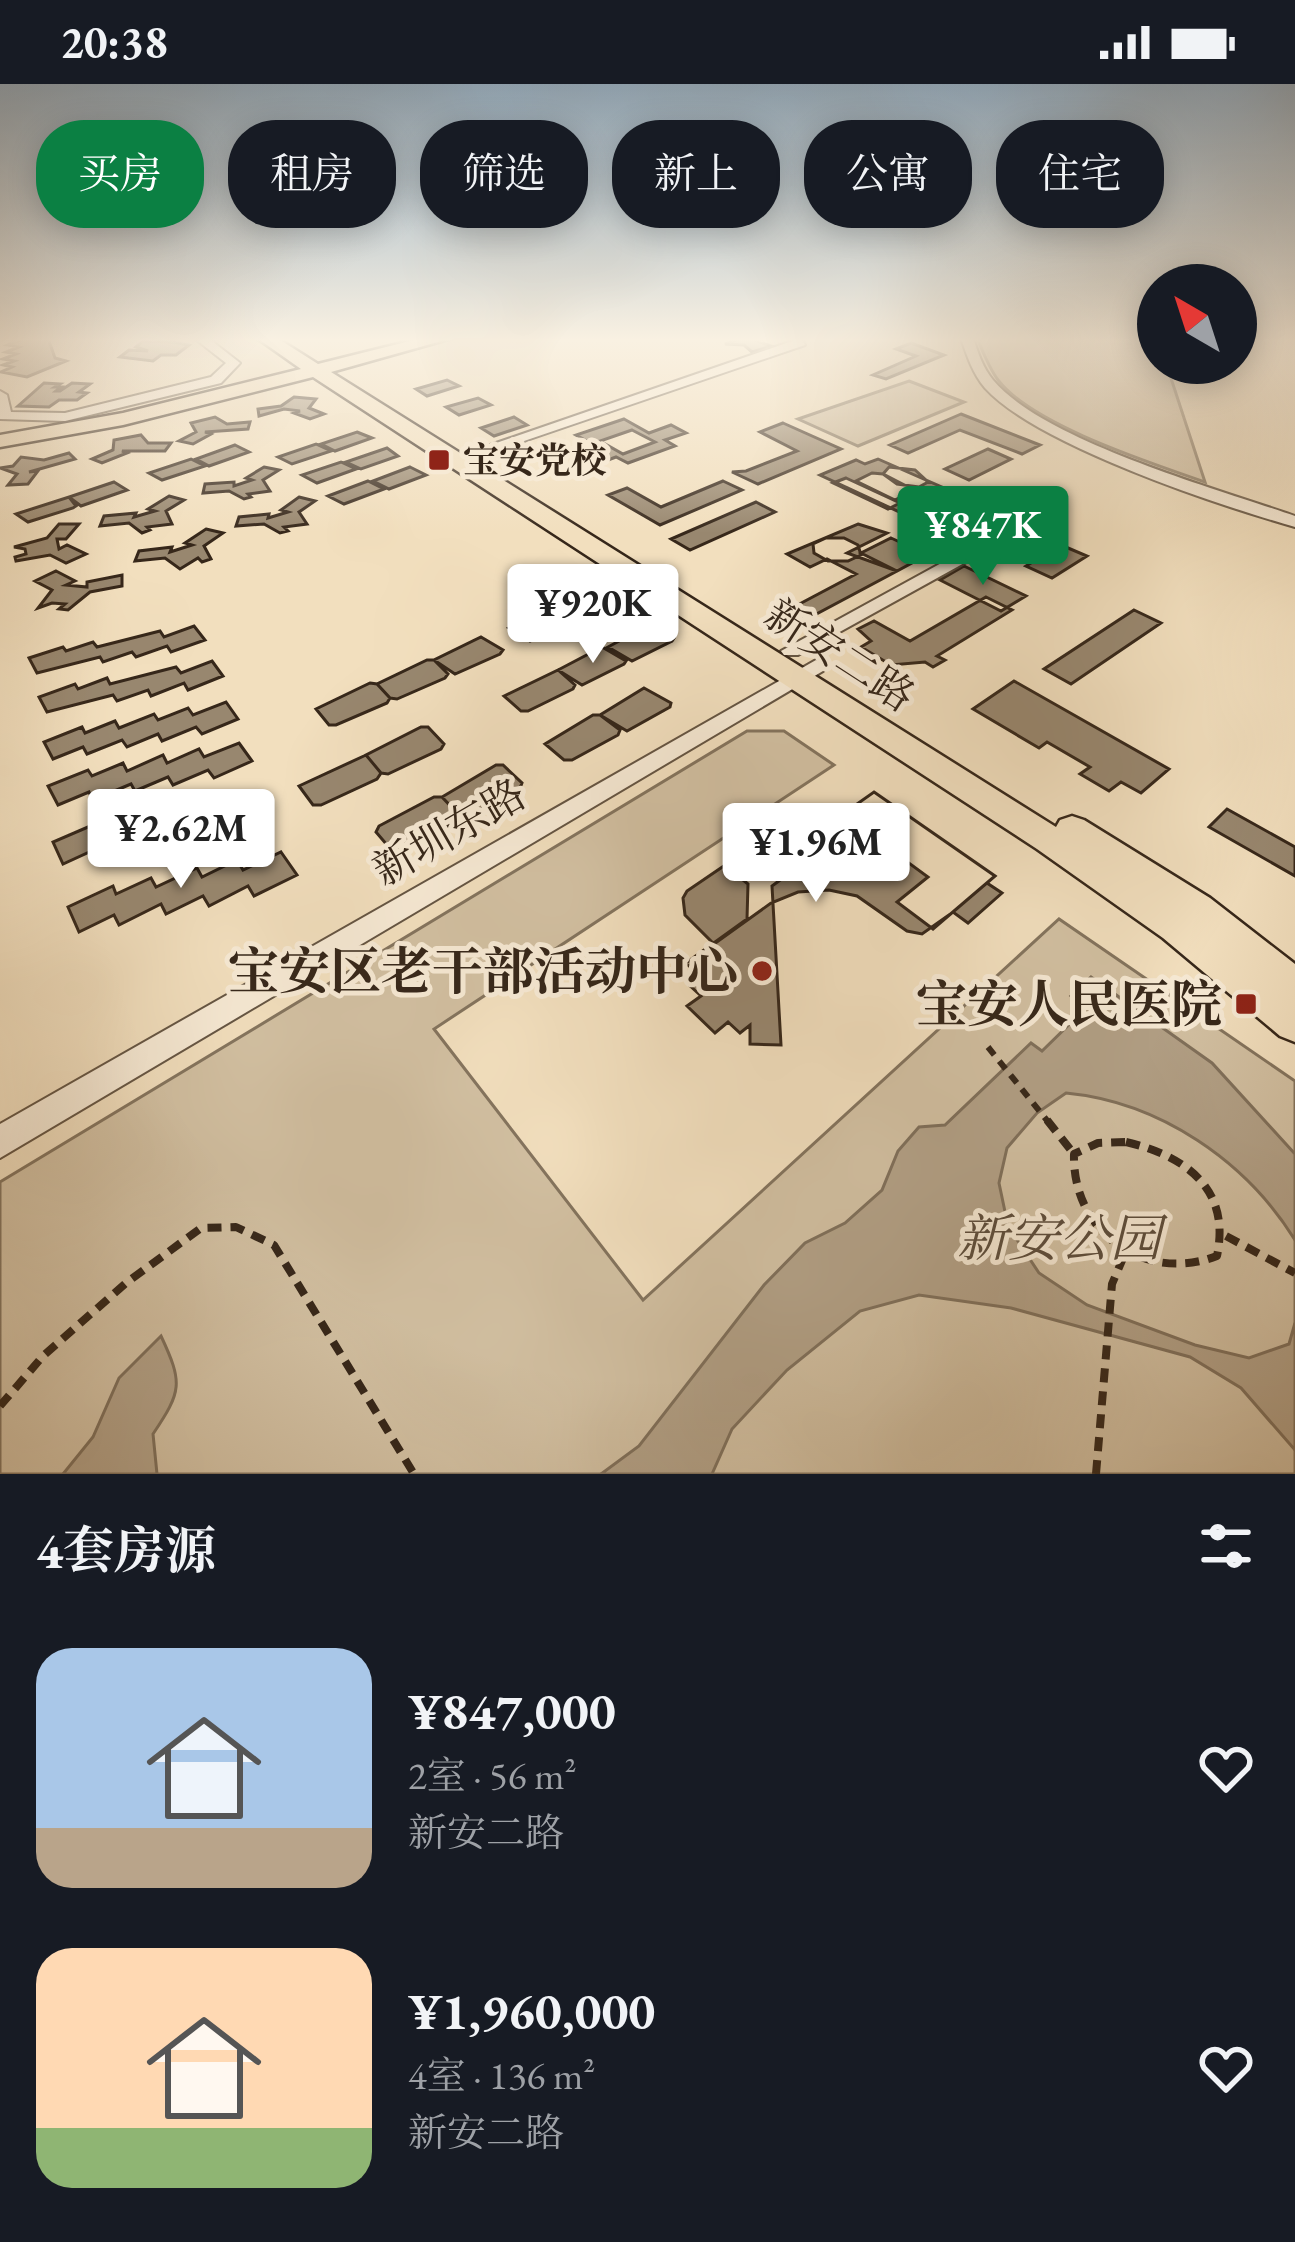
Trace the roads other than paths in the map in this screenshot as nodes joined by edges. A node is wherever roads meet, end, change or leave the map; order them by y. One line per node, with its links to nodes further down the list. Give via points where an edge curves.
1 (2, 403): 2 (street, via 5,416 65,417)
2 (123, 403)
3 (203, 403): 8 (main road)
4 (377, 403): 12 (main road, 新安二路)
5 (383, 403): 9 (main road, 新安二路)
6 (624, 403): 9 (street)
7 (1015, 403): 11 (street, via 1117,455)
8 (0, 445)
9 (476, 454): 12 (main road, 新安二路)
10 (1039, 515): 12 (street, 新圳东路)
11 (1295, 522)
12 (802, 665): 13 (main road, 新安二路); 15 (main road, 新安二路); 18 (street, 新圳东路)
13 (1049, 840): 14 (main road, 新安二路); 14 (main road, via 1066,856 1074,887)
14 (1112, 883): 15 (main road); 17 (main road, 新安二路)
15 (1197, 909): 16 (main road, 新安二路)
16 (1295, 987)
17 (1295, 1023)
18 (0, 1142)

